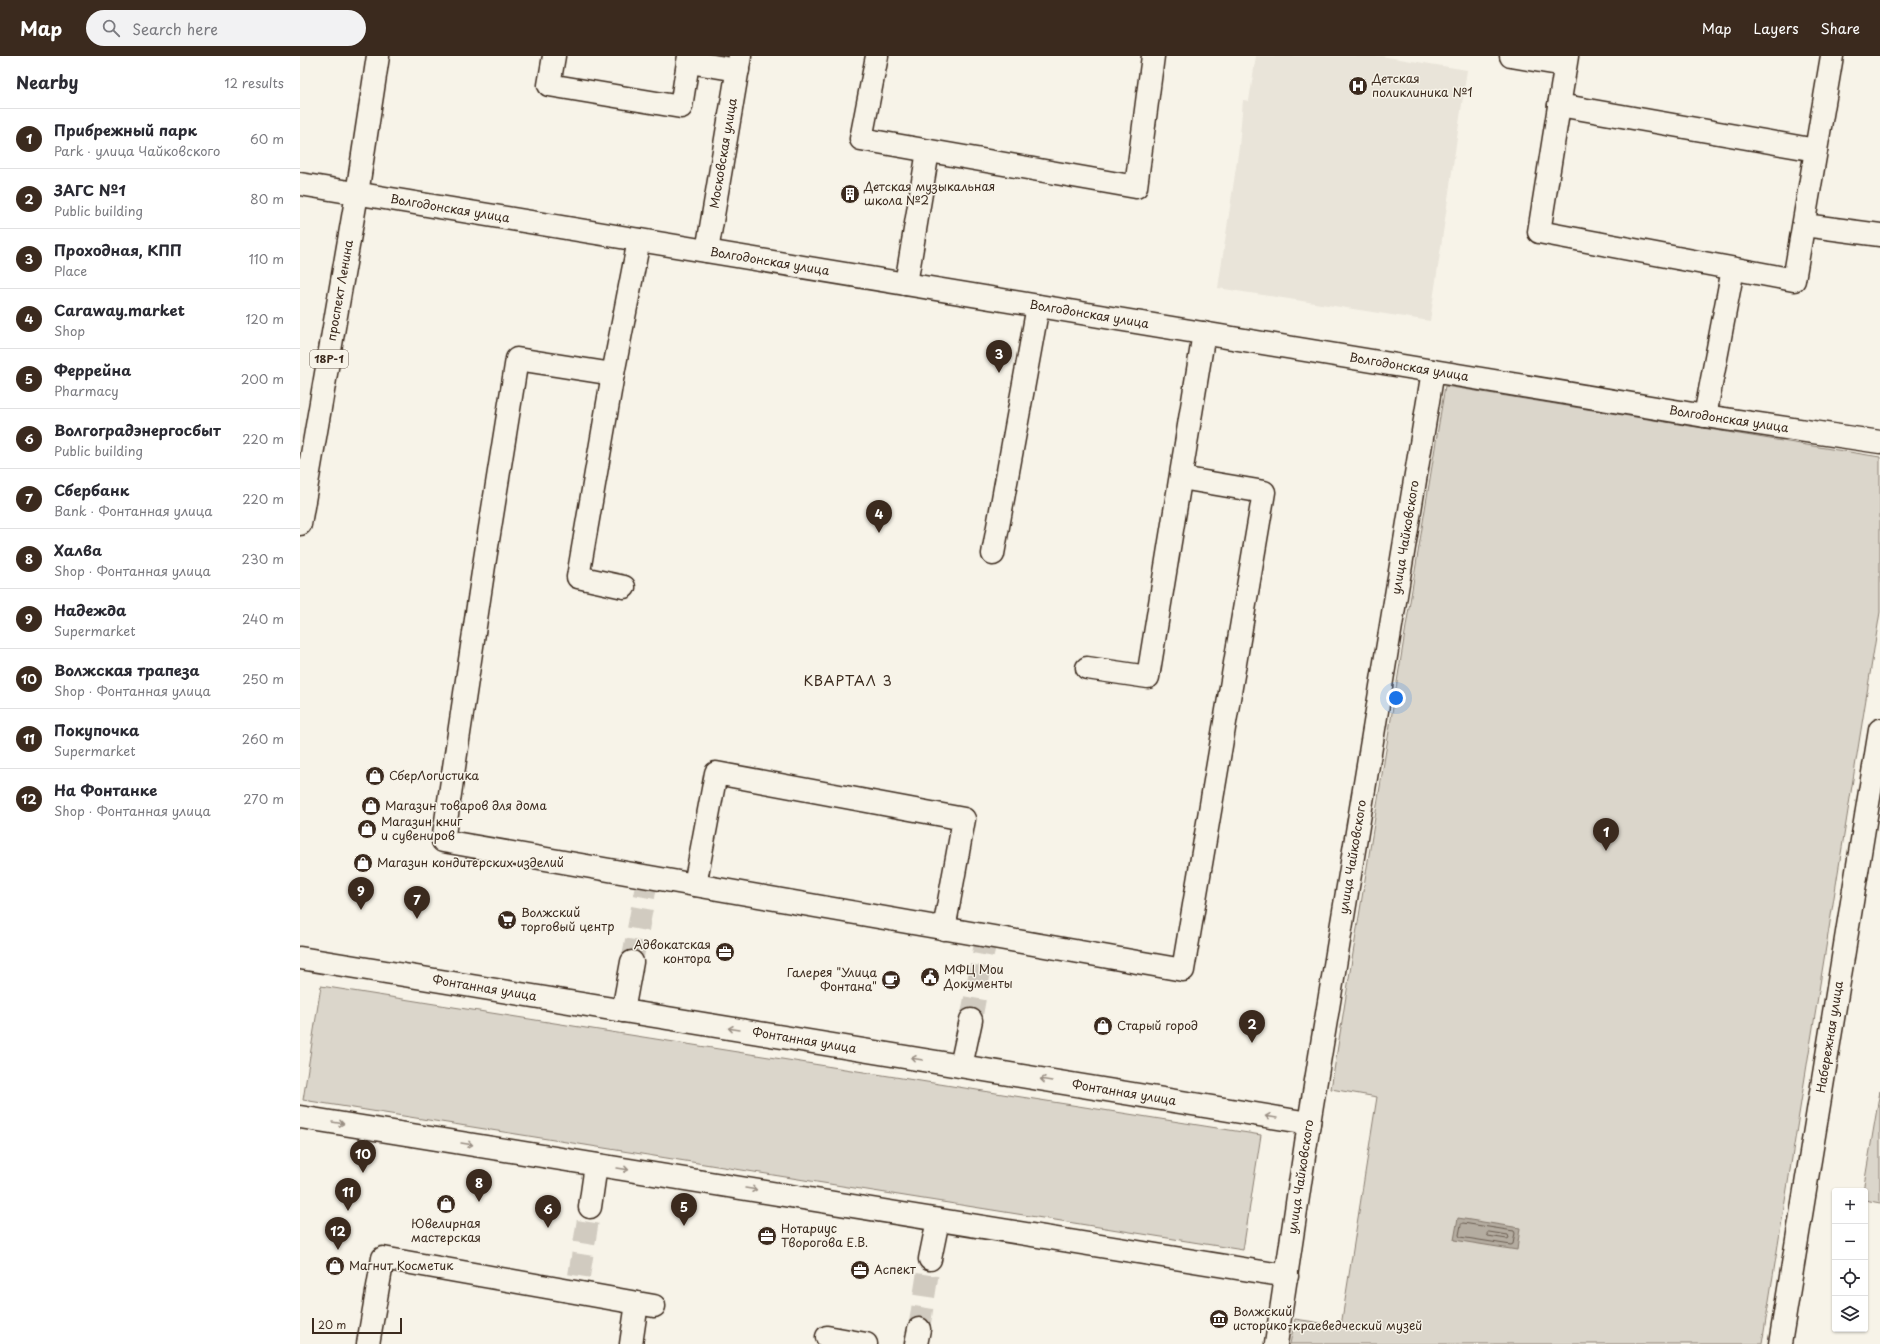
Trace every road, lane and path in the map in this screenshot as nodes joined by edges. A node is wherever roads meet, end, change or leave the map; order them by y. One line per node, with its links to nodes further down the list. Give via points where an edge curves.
1 (378, 56): 14 (street, проспект Ленина / 18Р-1)
2 (554, 56): 7 (street, via 549,85 681,107)
3 (877, 56): 12 (street, via 861,139)
4 (1154, 56): 12 (street, via 1136,187)
5 (1511, 56): 8 (street)
6 (1832, 56): 11 (street)
7 (689, 59): 9 (street)
8 (1566, 61): 10 (street)
9 (739, 63): 18 (street, Московская улица)
10 (1559, 105): 11 (street); 19 (street, via 1539,232)
11 (1816, 150): 15 (street)
12 (928, 151): 20 (street)
13 (300, 184): 14 (street, Волгодонская улица)
14 (357, 194): 17 (street, Волгодонская улица); 28 (street, проспект Ленина / 18Р-1)
15 (1804, 225): 16 (street); 19 (street, via 1794,280)
16 (1880, 236)
17 (639, 240): 18 (street, Волгодонская улица); 24 (street)
18 (707, 251): 20 (street, Волгодонская улица)
19 (1733, 269): 25 (street)
20 (906, 284): 21 (street, Волгодонская улица)
21 (1038, 306): 22 (street, Волгодонская улица); 29 (street)
22 (1204, 333): 23 (street, Волгодонская улица); 27 (street)
23 (1433, 371): 25 (street, Волгодонская улица); 41 (street, улица Чайковского)
24 (612, 374): 30 (street, via 578,577); 33 (street, via 517,359 484,559 443,841 647,882)
25 (1705, 416): 26 (street, Волгодонская улица)
26 (1880, 442)
27 (1181, 478): 31 (street, via 1148,677); 34 (street, via 1264,492 1182,970 986,940)
28 (300, 524)
29 (994, 554)
30 (624, 587)
31 (1087, 668)
32 (1880, 730): 52 (street, Набережная улица)
33 (695, 885): 34 (street); 34 (street, via 716,773 964,819)
34 (944, 929)
35 (300, 958): 37 (street, Фонтанная улица)
36 (632, 962): 37 (street)
37 (623, 1011): 39 (street, Фонтанная улица, one-way to 37)
38 (971, 1020): 39 (street)
39 (961, 1066): 41 (street, Фонтанная улица, one-way to 39)
40 (300, 1116): 42 (street, one-way to 42)
41 (1309, 1123): 46 (street, улица Чайковского)
42 (596, 1165): 43 (street); 44 (street, one-way to 44)
43 (590, 1207)
44 (938, 1220): 45 (street); 46 (street)
45 (930, 1259)
46 (1287, 1276): 51 (street, улица Чайковского)
47 (827, 1337): 50 (street)
48 (368, 1344): 49 (street, via 383,1258 577,1284 646,1304)
49 (631, 1344)
50 (866, 1344)
51 (1276, 1344)
52 (1780, 1344)

